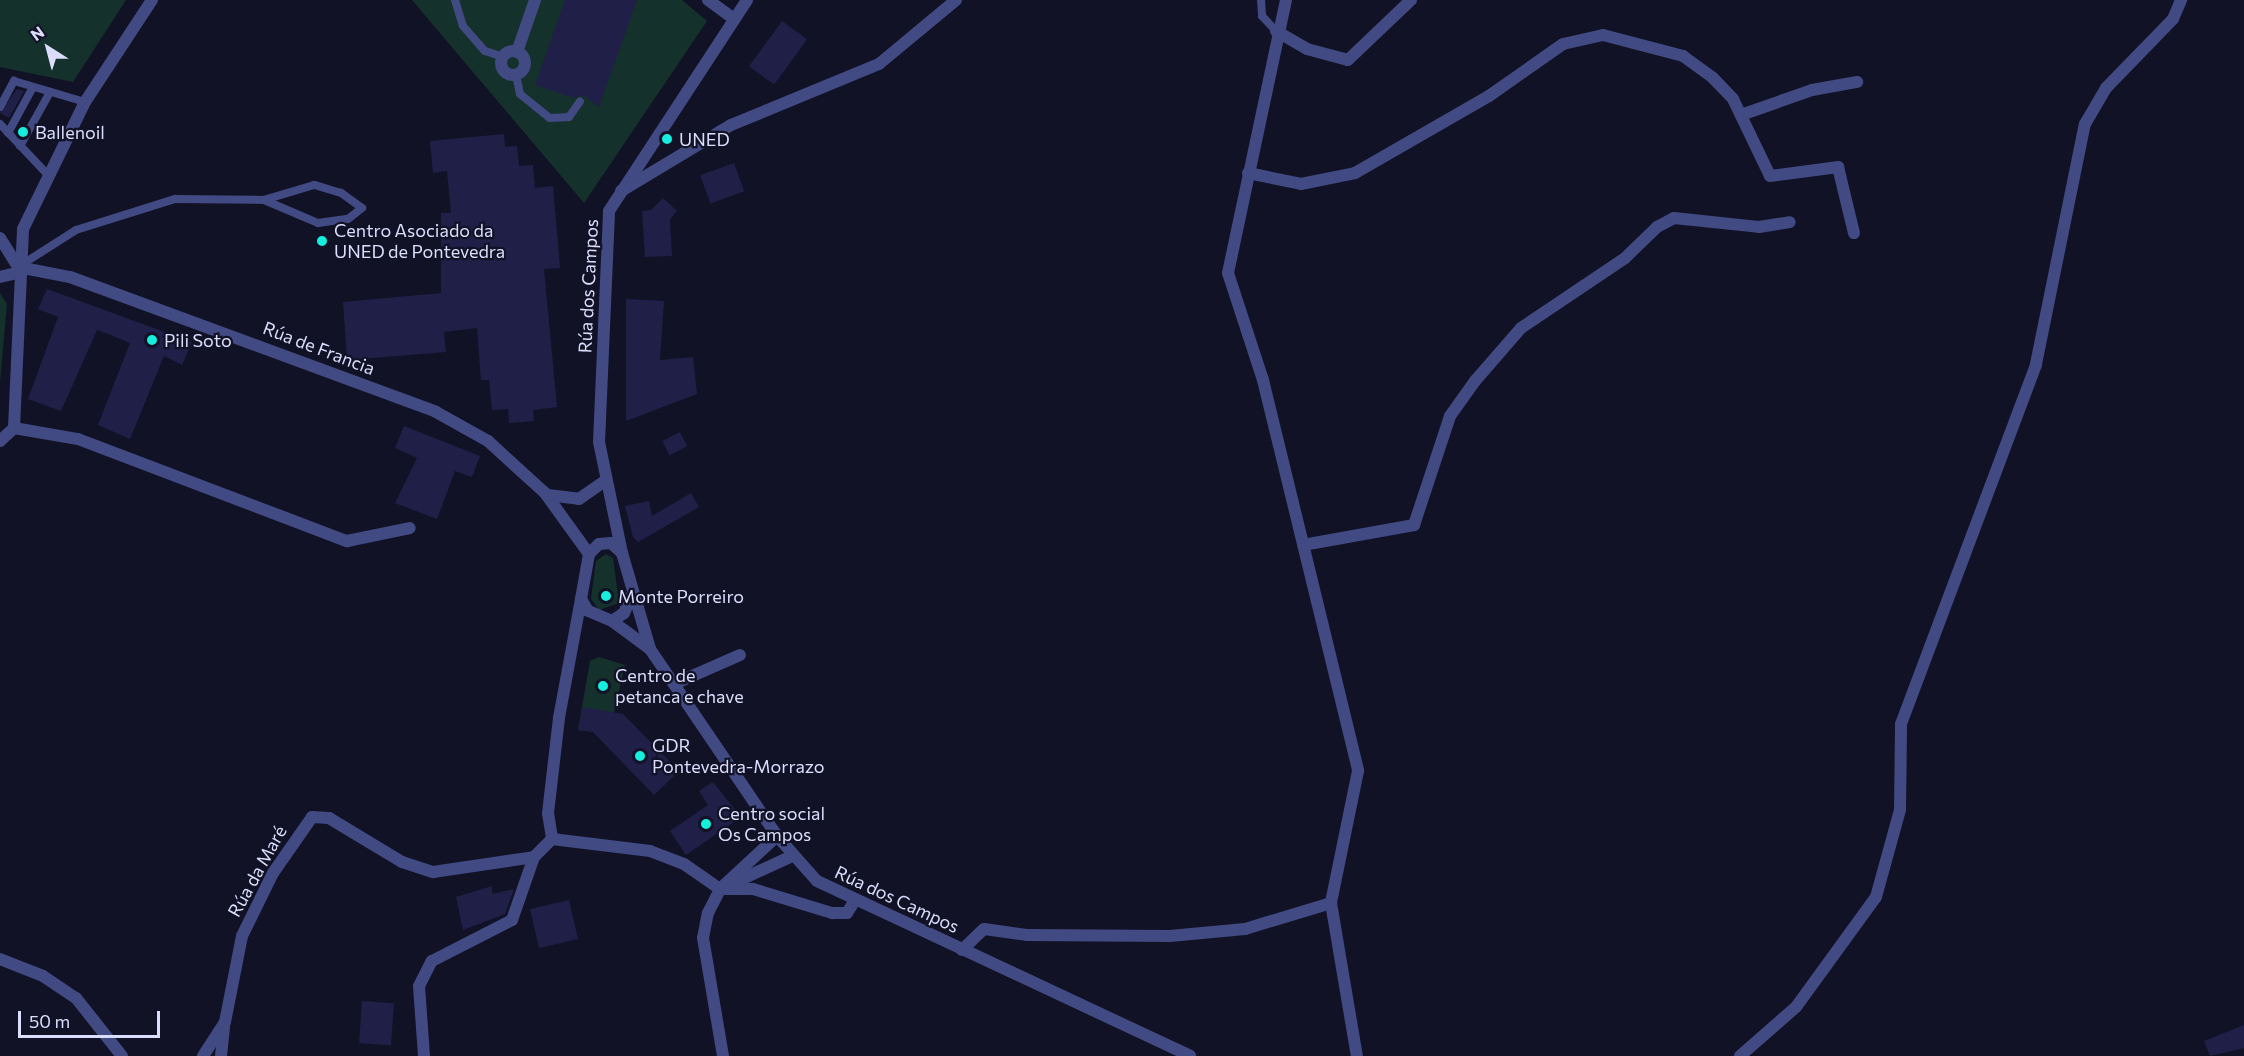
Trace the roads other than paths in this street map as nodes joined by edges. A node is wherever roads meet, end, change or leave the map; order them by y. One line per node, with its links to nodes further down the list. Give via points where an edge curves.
1 (153, 0): 20 (street)
2 (455, 0): 14 (lane, via 463,26 485,51)
3 (535, 0): 13 (street)
4 (708, 0): 11 (street)
5 (747, 0): 11 (street, Rúa dos Campos)
6 (956, 0): 28 (street, via 879,64 731,125)
7 (1261, 0): 12 (lane, via 1262,16)
8 (1286, 0): 12 (street)
9 (1412, 0): 12 (street, via 1348,60 1307,49)
10 (2181, 0): 66 (street, via 2173,19 2106,88 2085,124 2036,364 1901,724 1900,810 1876,897 1796,1007)
11 (734, 19): 28 (street, Rúa dos Campos)
12 (1276, 32): 26 (street)
13 (517, 52): 14 (street); 15 (street, via 525,64)
14 (503, 57): 15 (street, via 502,69)
15 (516, 75): 19 (lane, via 520,94 550,118 569,117)
16 (1857, 82): 22 (street, via 1812,90)
17 (33, 87): 18 (lane); 21 (lane, via 14,81); 24 (lane)
18 (50, 92): 20 (lane); 25 (lane)
19 (580, 101)
20 (84, 102): 27 (street)
21 (0, 108)
22 (1741, 115): 26 (street, via 1713,78 1683,56 1588,35 1563,44 1489,96 1355,172 1301,184); 31 (street, via 1770,176 1838,167)
23 (0, 124): 24 (lane)
24 (8, 133): 25 (lane)
25 (20, 146): 27 (lane)
26 (1248, 173): 40 (street, via 1228,273 1263,380)
27 (49, 176): 33 (street, via 23,229)
28 (620, 192): 37 (street, Rúa dos Campos, via 609,211 604,303 599,442)
29 (264, 200): 29 (lane, via 318,223 348,219 362,208 341,193 314,185); 33 (lane, via 175,199 121,212 76,230)
30 (1790, 222): 40 (street, via 1759,227 1674,218 1657,227 1625,258 1521,328 1475,381 1450,416 1414,525)
31 (1854, 233)
32 (0, 238): 33 (street)
33 (18, 270): 34 (street); 35 (street); 38 (street, Rúa de Francia, via 81,281 436,412 488,441)
34 (0, 277)
35 (14, 428): 36 (street); 39 (street, via 78,439 347,541)
36 (0, 441)
37 (606, 480): 38 (street, via 579,499 564,501); 41 (street, Rúa dos Campos)
38 (544, 493): 42 (street, Rúa de Francia)
39 (410, 528)
40 (1303, 544): 55 (street, via 1358,771)
41 (622, 553): 42 (street, via 606,542); 43 (street)
42 (589, 554): 44 (street)
43 (632, 594): 45 (street, via 624,613); 46 (street, Rúa dos Campos)
44 (581, 599): 45 (street, via 595,618); 50 (street, via 559,718 548,813)
45 (612, 621): 46 (street, Rúa dos Campos)
46 (650, 649): 48 (street, Rúa dos Campos)
47 (740, 655): 48 (street)
48 (674, 684): 49 (street, Rúa dos Campos)
49 (777, 836): 51 (street, Rúa dos Campos); 53 (street)
50 (552, 839): 52 (street); 53 (street, via 650,851 684,864)
51 (792, 856): 53 (street); 54 (street, Rúa dos Campos, via 817,881)
52 (534, 857): 58 (street, Rúa da Maré, via 433,872 402,862 329,818 312,817 273,873 242,936); 62 (street, via 512,920 432,961 418,986)
53 (720, 889): 54 (street, via 753,890 832,914 847,913); 63 (street, via 703,939)
54 (854, 902): 56 (street, Rúa dos Campos)
55 (1331, 903): 56 (street, via 1245,929 1170,936 1027,935 984,929); 65 (street)
56 (962, 950): 64 (street, Rúa dos Campos)
57 (0, 959): 59 (street, via 43,976 76,998)
58 (225, 1022): 60 (street, Rúa da Maré); 61 (street)
59 (122, 1056)
60 (203, 1056)
61 (221, 1056)
62 (424, 1056)
63 (723, 1056)
64 (1190, 1056)
65 (1357, 1056)
66 (1740, 1056)

